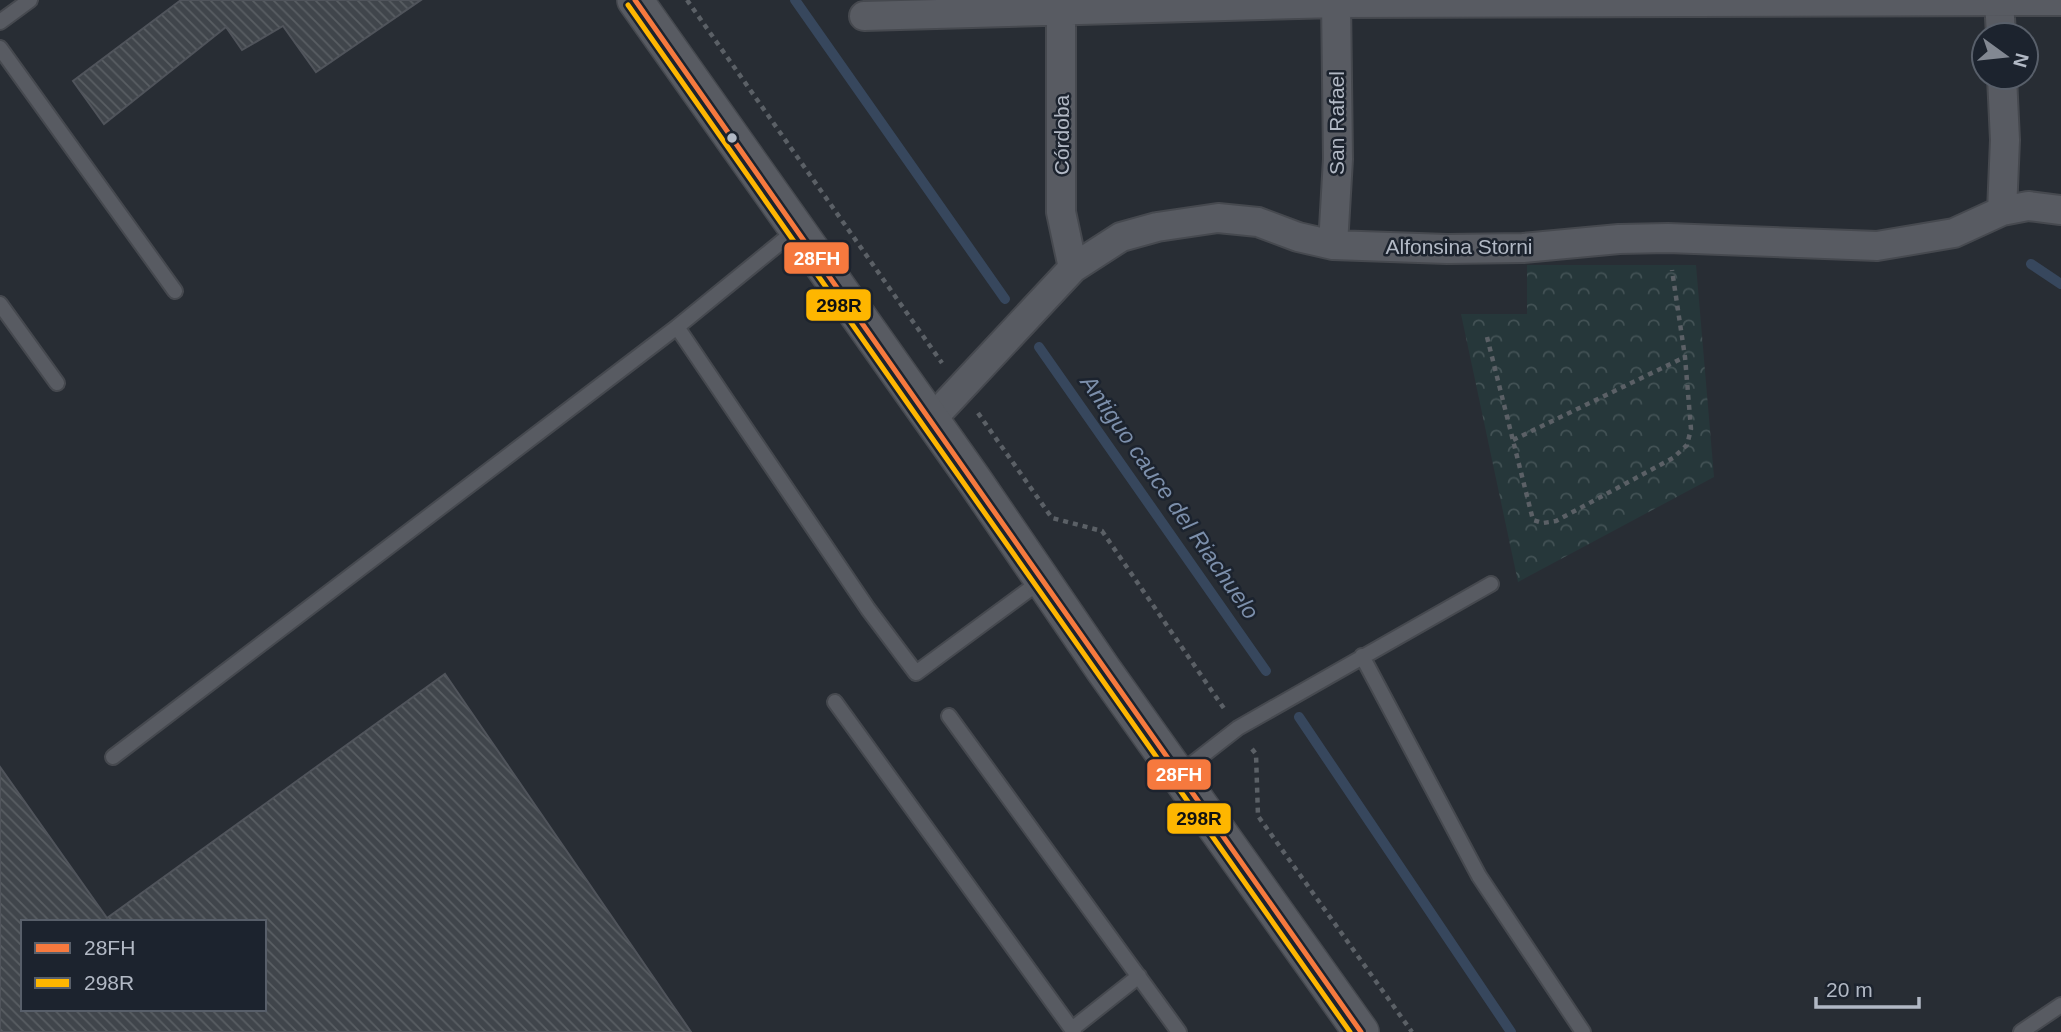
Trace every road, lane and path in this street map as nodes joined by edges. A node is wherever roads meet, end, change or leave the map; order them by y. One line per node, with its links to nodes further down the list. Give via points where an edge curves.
1 (30, 0): 12 (lane)
2 (635, 0): 17 (street)
3 (687, 0): 27 (path)
4 (1952, 1): 5 (street); 7 (street)
5 (1999, 1): 6 (street); 11 (street)
6 (2061, 1)
7 (1336, 2): 8 (street); 19 (street, San Rafael, via 1338,159)
8 (1095, 4): 9 (street)
9 (1061, 5): 10 (street); 20 (street, Córdoba, via 1061,212)
10 (864, 16)
11 (2000, 21)
12 (0, 22)
13 (0, 48): 21 (lane)
14 (2003, 91): 16 (street)
15 (2061, 210): 16 (street, Alfonsina Storni, via 2028,205)
16 (2002, 211): 18 (street, Alfonsina Storni, via 1954,233 1877,246)
17 (796, 230): 23 (lane); 28 (street)
18 (1668, 238): 19 (street, Alfonsina Storni, via 1522,248); 25 (path)
19 (1333, 245): 20 (street, Alfonsina Storni, via 1258,222 1219,218 1121,237)
20 (1073, 268): 27 (street, Alfonsina Storni)
21 (175, 291)
22 (0, 304): 26 (lane)
23 (677, 327): 30 (lane, via 916,673); 36 (lane)
24 (1488, 337): 29 (path)
25 (1685, 357): 29 (path); 29 (path, via 1691,429 1687,445 1673,458 1556,522 1533,520)
26 (57, 383)
27 (961, 388): 28 (street, Alfonsina Storni); 35 (path, via 1052,518 1102,531)
28 (931, 420): 30 (street)
29 (1513, 440)
30 (1042, 580): 37 (street)
31 (1491, 584): 32 (lane)
32 (1362, 656): 35 (lane); 45 (lane, via 1479,876)
33 (835, 702): 40 (lane)
34 (949, 716): 38 (lane)
35 (1238, 728): 37 (lane); 44 (path, via 1256,754 1258,816)
36 (113, 757)
37 (1179, 774): 43 (street)
38 (1139, 976): 40 (lane); 42 (lane)
39 (2061, 1006): 41 (lane)
40 (1073, 1030)
41 (2028, 1030)
42 (1179, 1032)
43 (1361, 1032)
44 (1412, 1032)
45 (1583, 1032)

